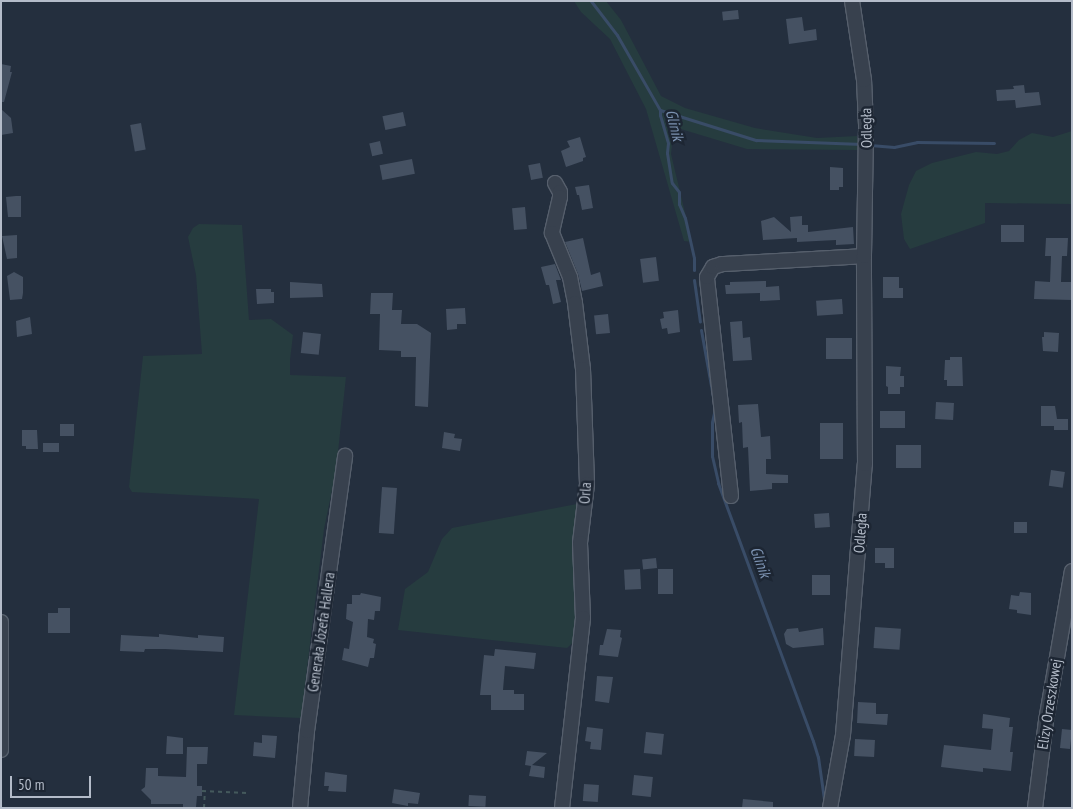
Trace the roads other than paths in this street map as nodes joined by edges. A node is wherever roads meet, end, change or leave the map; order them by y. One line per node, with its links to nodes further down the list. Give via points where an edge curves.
1 (852, 1): 3 (street, Odległa, via 864,80)
2 (555, 184): 10 (street, Orla, via 560,197 552,232 570,277 583,369 587,484 580,543 583,618)
3 (864, 256): 5 (street, via 722,264 713,267 706,277); 11 (street, Odległa, via 865,464 843,735)
4 (346, 456): 9 (street, Generała Józefa Hallera, via 307,732)
5 (731, 496)
6 (1072, 571): 12 (street, Elizy Orzeszkowej, via 1046,721)
7 (1, 622): 8 (street)
8 (1, 750)
9 (300, 808)
10 (562, 808)
11 (830, 808)
12 (1035, 808)

